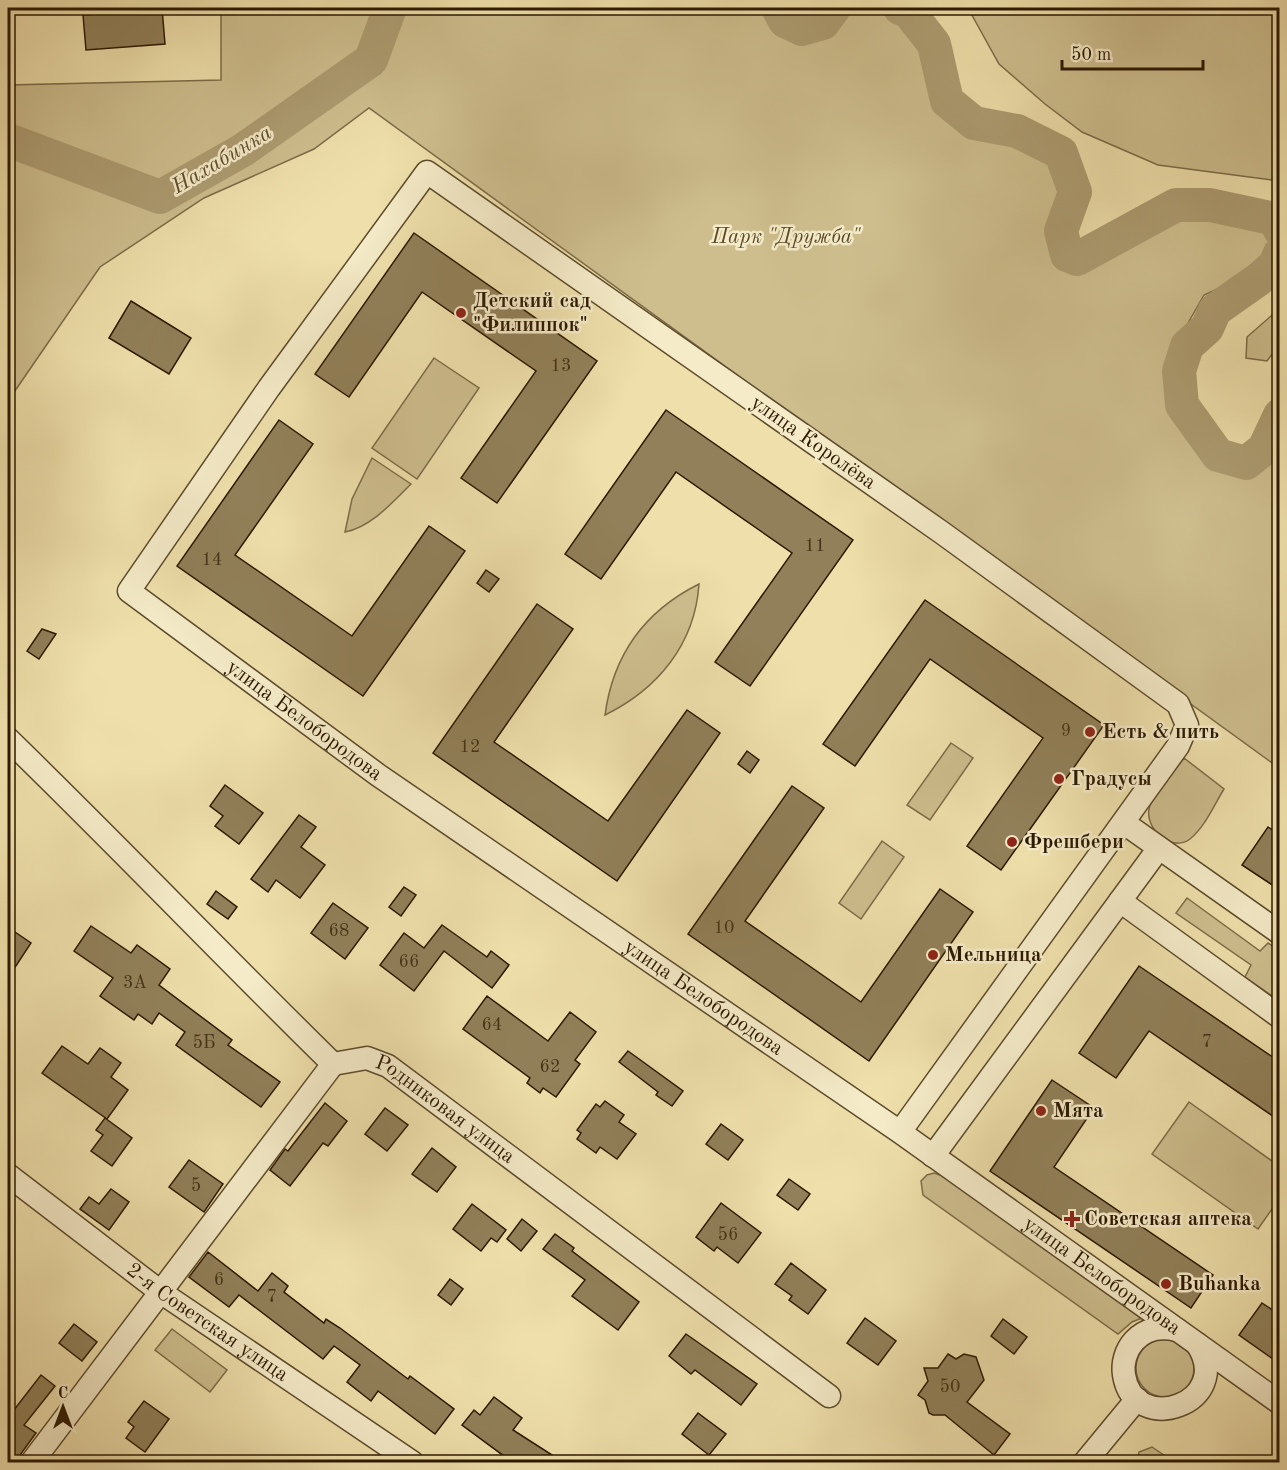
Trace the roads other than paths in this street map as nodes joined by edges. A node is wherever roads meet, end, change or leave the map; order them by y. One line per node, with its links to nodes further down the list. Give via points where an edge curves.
1 (129, 591): 3 (street, улица Королёва, via 269,388 427,172 941,532 1178,704 1187,725 1178,746); 9 (street, улица Белобородова, via 378,775)
2 (8, 739): 8 (street)
3 (1124, 823): 4 (street); 9 (street)
4 (1159, 848): 5 (street); 6 (street)
5 (1120, 901): 7 (street); 10 (street)
6 (1280, 933)
7 (1280, 1017)
8 (333, 1064): 12 (street); 15 (street, Родниковая улица, via 366,1058 388,1066)
9 (900, 1132): 10 (street, улица Белобородова)
10 (933, 1156): 13 (street, улица Белобородова)
11 (8, 1175): 12 (street, 2-я Советская улица)
12 (162, 1293): 18 (street); 19 (street, 2-я Советская улица)
13 (1177, 1330): 14 (street, улица Белобородова); 16 (street, via 1150,1330 1130,1347 1124,1359 1124,1374)
14 (1197, 1344): 16 (street, via 1205,1363 1204,1377 1189,1401 1162,1409); 17 (street, улица Белобородова)
15 (829, 1396)
16 (1137, 1399): 20 (street)
17 (1280, 1402)
18 (32, 1462)
19 (411, 1462)
20 (1085, 1462)

